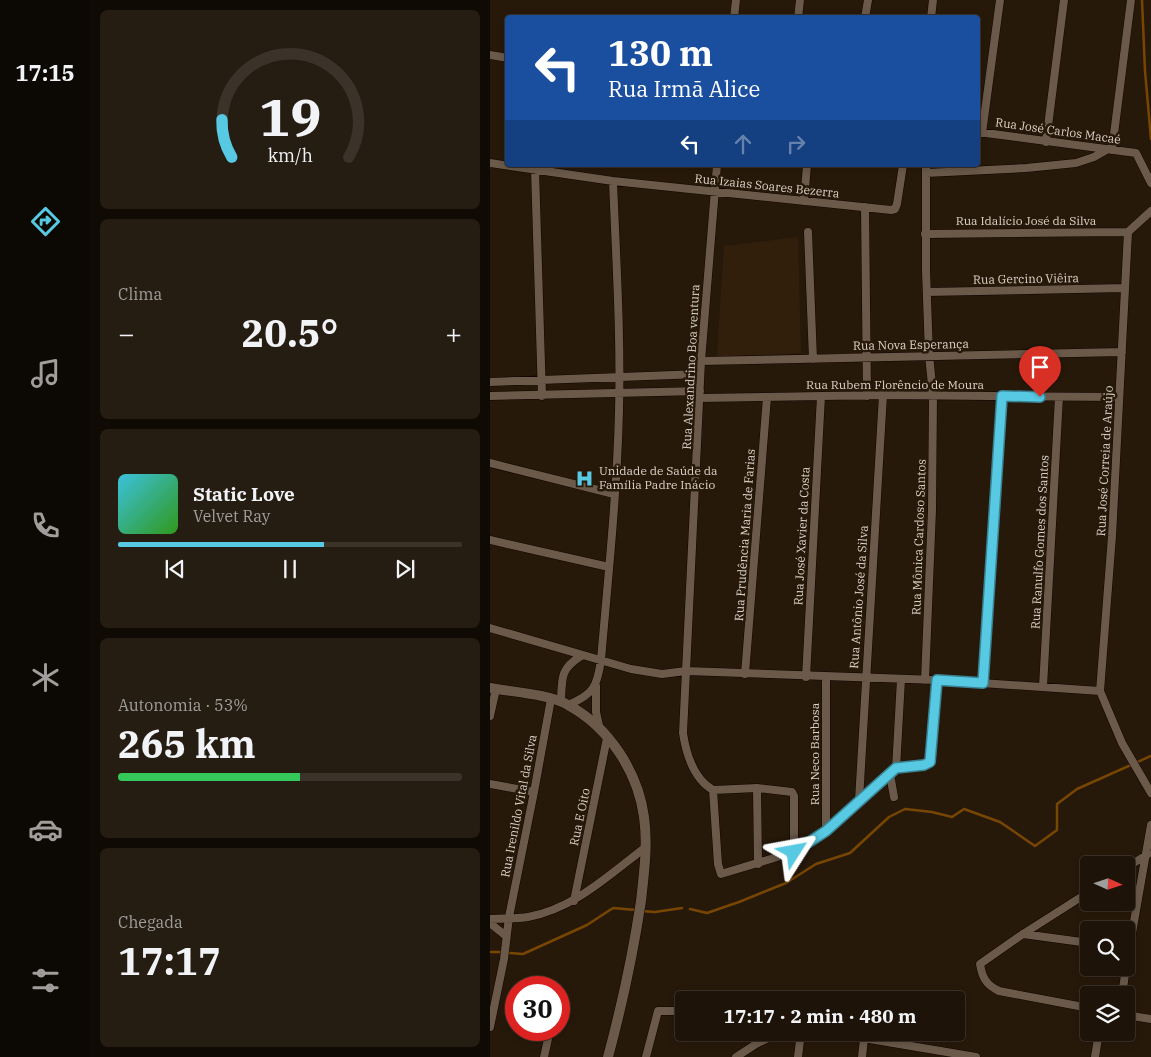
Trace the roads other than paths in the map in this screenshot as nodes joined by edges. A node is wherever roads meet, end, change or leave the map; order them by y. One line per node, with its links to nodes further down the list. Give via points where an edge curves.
1 (736, 0): 8 (street)
2 (800, 0): 9 (street)
3 (868, 0): 10 (street)
4 (933, 0): 11 (street)
5 (1000, 0): 14 (street)
6 (1064, 0): 15 (street)
7 (1131, 0): 16 (street)
8 (734, 15)
9 (798, 15)
10 (866, 15)
11 (931, 15)
12 (490, 56): 13 (street)
13 (505, 58)
14 (980, 132): 15 (street, Rua José Carlos Macaé)
15 (1046, 142): 16 (street, Rua José Carlos Macaé)
16 (1110, 150): 23 (street, via 1076,163 1026,168); 26 (street, Rua José Carlos Macaé, via 1136,153)
17 (490, 163): 18 (street, Rua Izaias Soares Bezerra)
18 (505, 165)
19 (516, 167): 24 (street, Rua Izaias Soares Bezerra)
20 (717, 167): 27 (street, Rua Alexandrino Boa ventura)
21 (807, 167): 28 (street)
22 (903, 167): 29 (street, Rua Izaias Soares Bezerra, via 899,198 894,210)
23 (926, 169): 33 (street, Rua Mônica Cardoso Santos)
24 (535, 170): 25 (street, Rua Izaias Soares Bezerra); 43 (street)
25 (613, 181): 27 (street, Rua Izaias Soares Bezerra); 42 (street)
26 (1151, 182)
27 (714, 191): 28 (street, Rua Izaias Soares Bezerra); 40 (street, Rua Alexandrino Boa ventura)
28 (804, 201): 29 (street, Rua Izaias Soares Bezerra)
29 (864, 207): 38 (street)
30 (1151, 211): 32 (street)
31 (808, 232): 39 (street)
32 (1128, 232): 33 (street, Rua Idalício José da Silva); 34 (street, Rua José Correia de Araújo)
33 (925, 234): 35 (street, Rua Mônica Cardoso Santos)
34 (1126, 288): 35 (street, Rua Gercino Viêira); 36 (street, Rua José Correia de Araújo)
35 (927, 292): 37 (street, Rua Mônica Cardoso Santos)
36 (1122, 352): 37 (street, Rua Nova Esperança); 56 (street, Rua José Correia de Araújo)
37 (929, 355): 38 (street, Rua Nova Esperança); 48 (street, Rua Mônica Cardoso Santos)
38 (866, 356): 39 (street, Rua Nova Esperança); 52 (street)
39 (813, 358): 40 (street, Rua Nova Esperança)
40 (701, 361): 41 (street, Rua Alexandrino Boa ventura)
41 (700, 374): 42 (street); 46 (street, Rua Alexandrino Boa ventura)
42 (620, 377): 43 (street); 45 (street)
43 (542, 380): 44 (street); 50 (street)
44 (490, 382)
45 (619, 394): 46 (street, Rua Rubem Florêncio de Moura); 50 (street, Rua Rubem Florêncio de Moura); 58 (street)
46 (700, 395): 54 (street, Rua Rubem Florêncio de Moura); 64 (street, Rua Alexandrino Boa ventura)
47 (883, 395): 48 (street, Rua Rubem Florêncio de Moura); 52 (street, Rua Rubem Florêncio de Moura); 68 (street, Rua Antônio José da Silva)
48 (933, 395): 53 (street, Rua Rubem Florêncio de Moura); 70 (street, Rua Mônica Cardoso Santos)
49 (490, 396): 50 (street, Rua Rubem Florêncio de Moura)
50 (542, 396)
51 (821, 396): 52 (street, Rua Rubem Florêncio de Moura); 54 (street, Rua Rubem Florêncio de Moura); 66 (street, Rua José Xavier da Costa)
52 (867, 396)
53 (1002, 396): 55 (street, Rua Rubem Florêncio de Moura); 72 (street)
54 (767, 397): 65 (street, Rua Prudência Maria de Farias)
55 (1059, 397): 56 (street, Rua Rubem Florêncio de Moura); 74 (street, Rua Ranulfo Gomes dos Santos)
56 (1119, 397): 76 (street, Rua José Correia de Araújo)
57 (490, 463): 58 (street)
58 (614, 494): 60 (street)
59 (490, 540): 60 (street)
60 (609, 567): 63 (street)
61 (490, 628): 62 (street)
62 (581, 656): 63 (street); 77 (street, Rua Irenildo Vital da Silva, via 569,663 563,674)
63 (601, 660): 64 (street, via 645,672); 73 (street)
64 (686, 672): 65 (street); 83 (street, Rua Alexandrino Boa ventura, via 682,733 701,779)
65 (745, 674): 66 (street)
66 (806, 677): 67 (street)
67 (826, 677): 68 (street); 89 (street, Rua Neco Barbosa)
68 (865, 678): 69 (street); 87 (street, Rua Antônio José da Silva)
69 (901, 679): 70 (street); 80 (street)
70 (925, 680): 71 (street)
71 (937, 680): 72 (street); 80 (street, via 930,762)
72 (983, 683): 74 (street)
73 (596, 686): 77 (street, via 590,694); 79 (street, via 596,712)
74 (1043, 687): 76 (street)
75 (493, 688): 77 (street); 78 (street)
76 (1100, 691): 85 (street, via 1122,743)
77 (560, 702): 79 (street, via 585,716); 84 (street, Rua Irenildo Vital da Silva)
78 (490, 716)
79 (604, 734): 90 (street, via 627,764 636,785 644,816); 97 (street, Rua E Oito)
80 (893, 771): 86 (street); 87 (street)
81 (490, 784): 84 (street)
82 (757, 788): 83 (street); 91 (street, via 786,790 793,794); 94 (street)
83 (714, 790): 94 (street, via 719,871 725,874)
84 (534, 792): 98 (street, Rua Irenildo Vital da Silva)
85 (1151, 793)
86 (894, 797)
87 (859, 800): 89 (street)
88 (1151, 825): 92 (street)
89 (826, 831): 91 (street)
90 (646, 847): 97 (street); 118 (street, via 636,934 624,998)
91 (794, 852): 94 (street)
92 (1148, 853): 93 (street); 95 (street)
93 (1135, 862)
94 (758, 864)
95 (1148, 867): 100 (street)
96 (1080, 898): 102 (street)
97 (574, 901): 98 (street, via 527,917)
98 (508, 917): 99 (street); 103 (street, Rua Irenildo Vital da Silva)
99 (490, 918)
100 (1135, 921)
101 (490, 923): 103 (street)
102 (1023, 934): 104 (street); 105 (street, via 980,964 987,984 998,991)
103 (506, 936): 109 (street, Rua Irenildo Vital da Silva)
104 (1080, 942)
105 (1080, 1006)
106 (675, 1010): 119 (street, via 658,1011)
107 (1135, 1016): 108 (street)
108 (1151, 1019)
109 (490, 1027)
110 (548, 1041): 117 (street)
111 (762, 1041): 120 (street)
112 (800, 1041): 121 (street)
113 (864, 1041): 122 (street)
114 (873, 1041): 116 (street)
115 (1098, 1041): 124 (street)
116 (929, 1053): 123 (street)
117 (544, 1057)
118 (608, 1057)
119 (646, 1057)
120 (736, 1057)
121 (798, 1057)
122 (862, 1057)
123 (976, 1057)
124 (1095, 1057)

